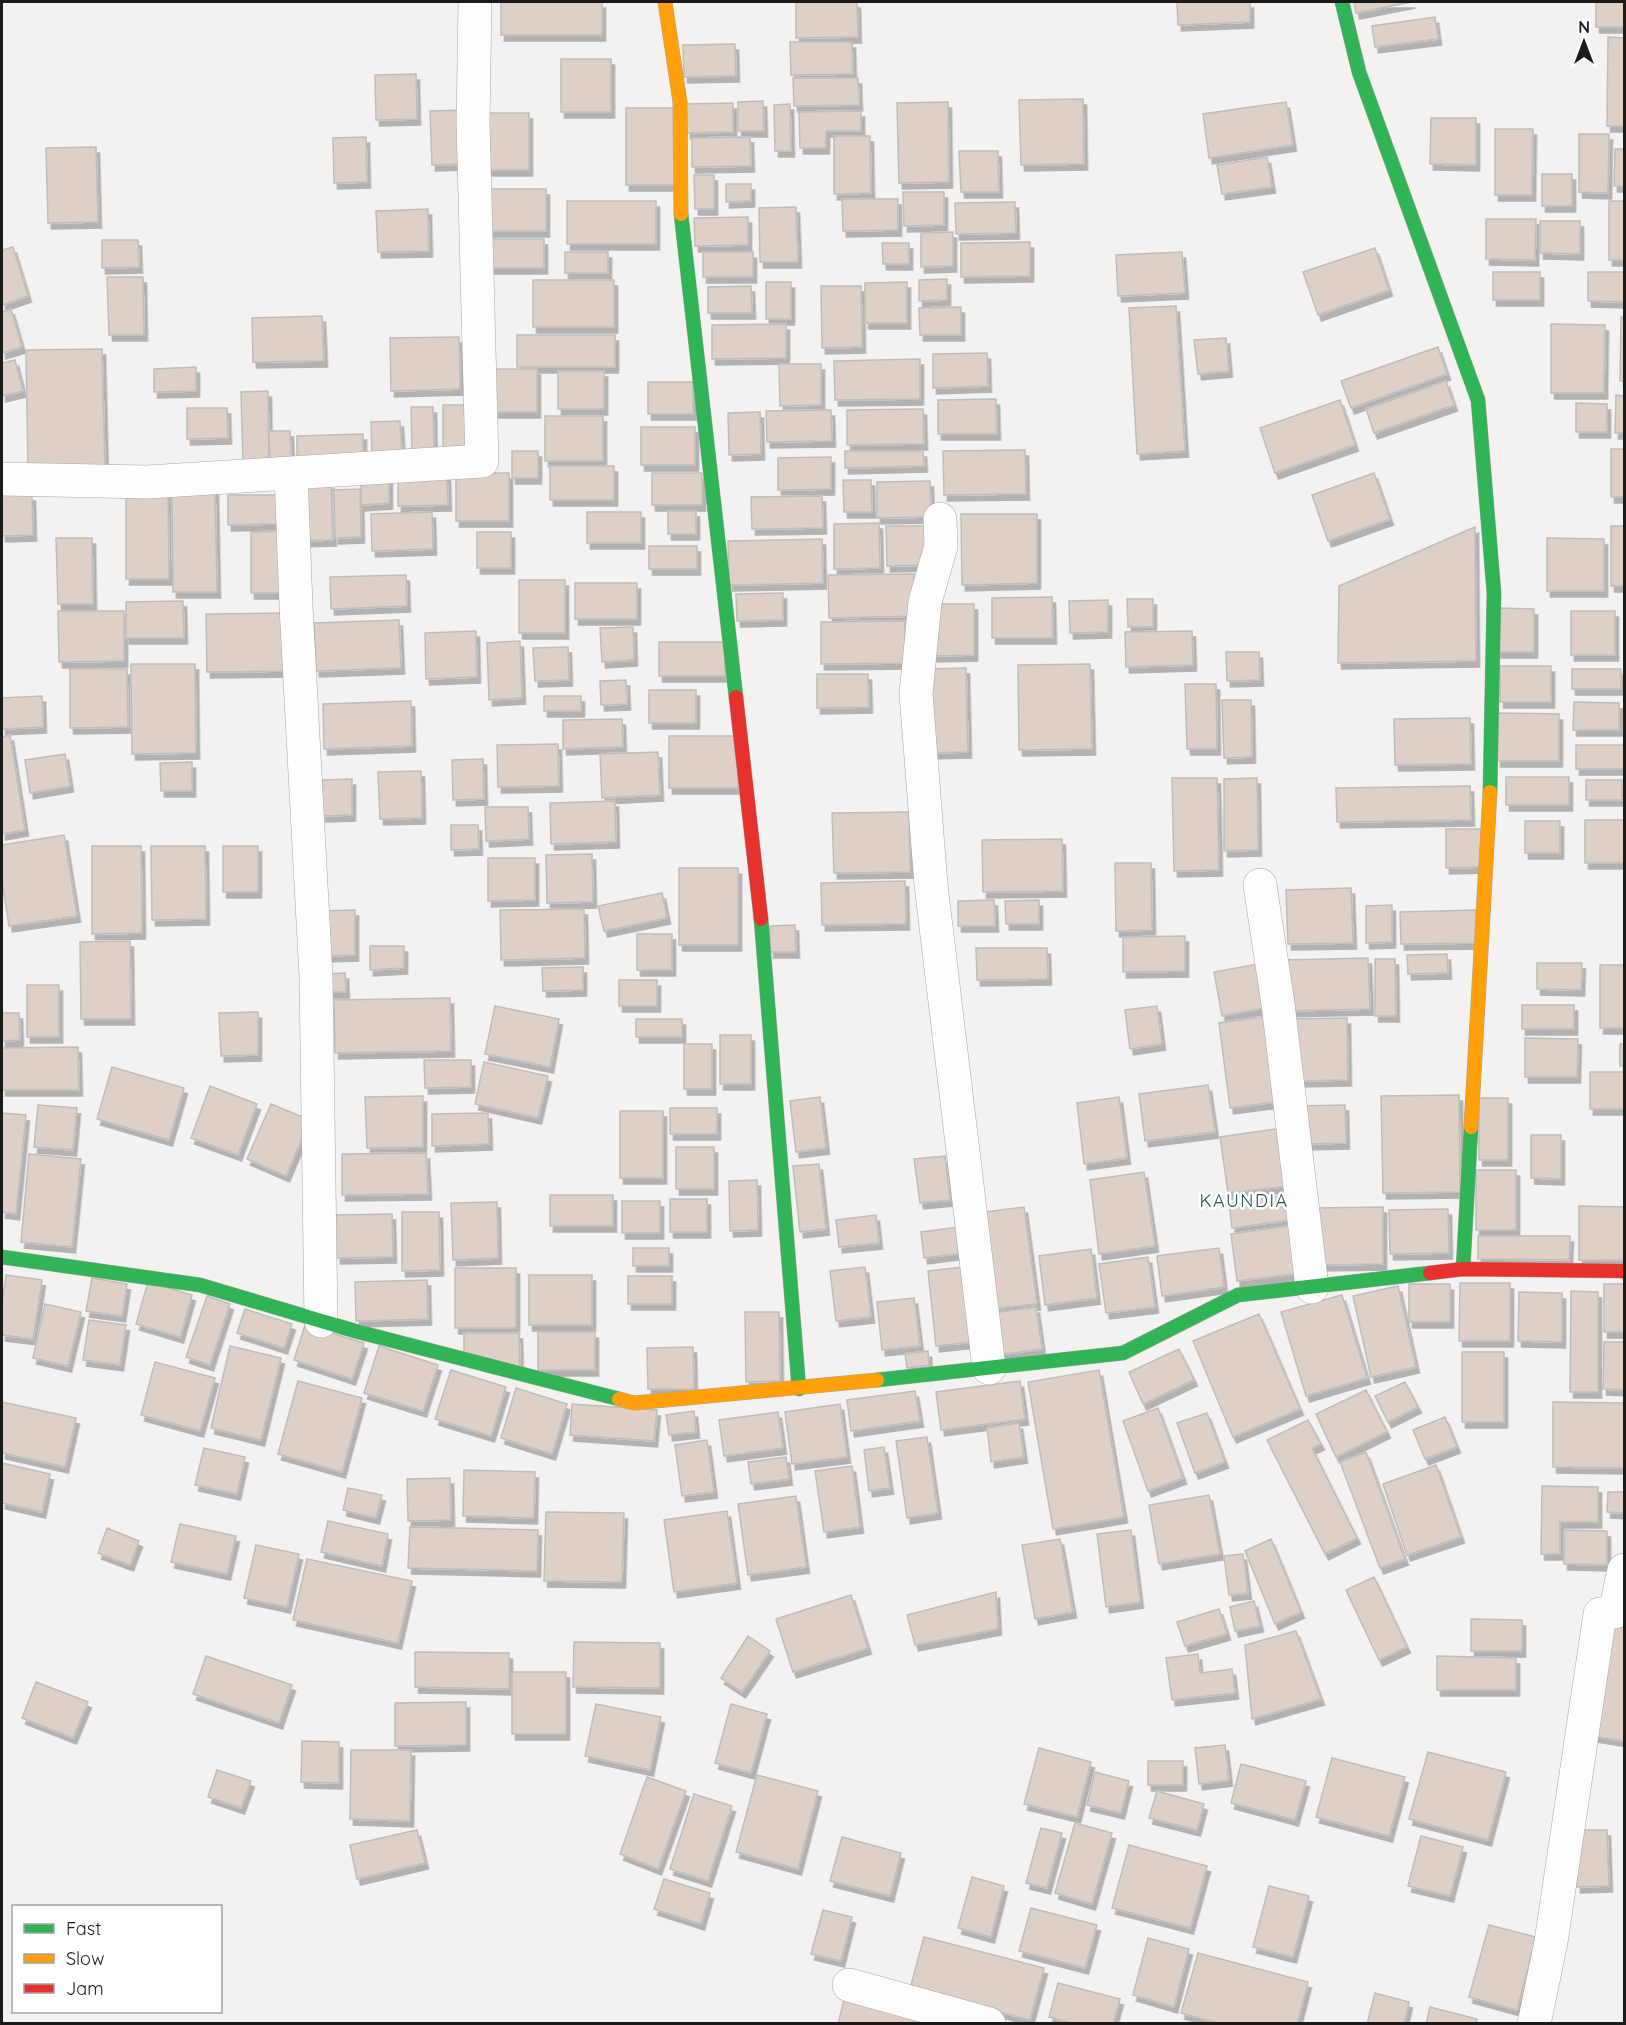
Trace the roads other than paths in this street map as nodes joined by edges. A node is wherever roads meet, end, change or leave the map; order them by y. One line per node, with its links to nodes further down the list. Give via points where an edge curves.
1 (476, 2): 4 (street, via 473,122 482,461)
2 (665, 2): 14 (street, via 680,102 681,227 760,906)
3 (1342, 2): 9 (street, via 1359,72 1478,400 1494,605 1489,832)
4 (291, 473): 5 (street, via 147,482); 12 (street, via 316,977)
5 (2, 479)
6 (940, 519): 13 (street, via 941,546 925,602 916,693 931,885)
7 (1260, 885): 11 (street)
8 (2, 1257): 12 (street, via 200,1285)
9 (1463, 1269): 10 (street); 11 (street)
10 (1624, 1271)
11 (1312, 1287): 13 (street, via 1238,1295 1123,1353)
12 (321, 1321): 14 (street, via 634,1403)
13 (989, 1368): 14 (street)
14 (799, 1389)
15 (1624, 1570): 18 (street, via 1615,1612 1600,1614 1551,1942)
16 (849, 1985): 17 (street)
17 (989, 2024)
18 (1534, 2024)

